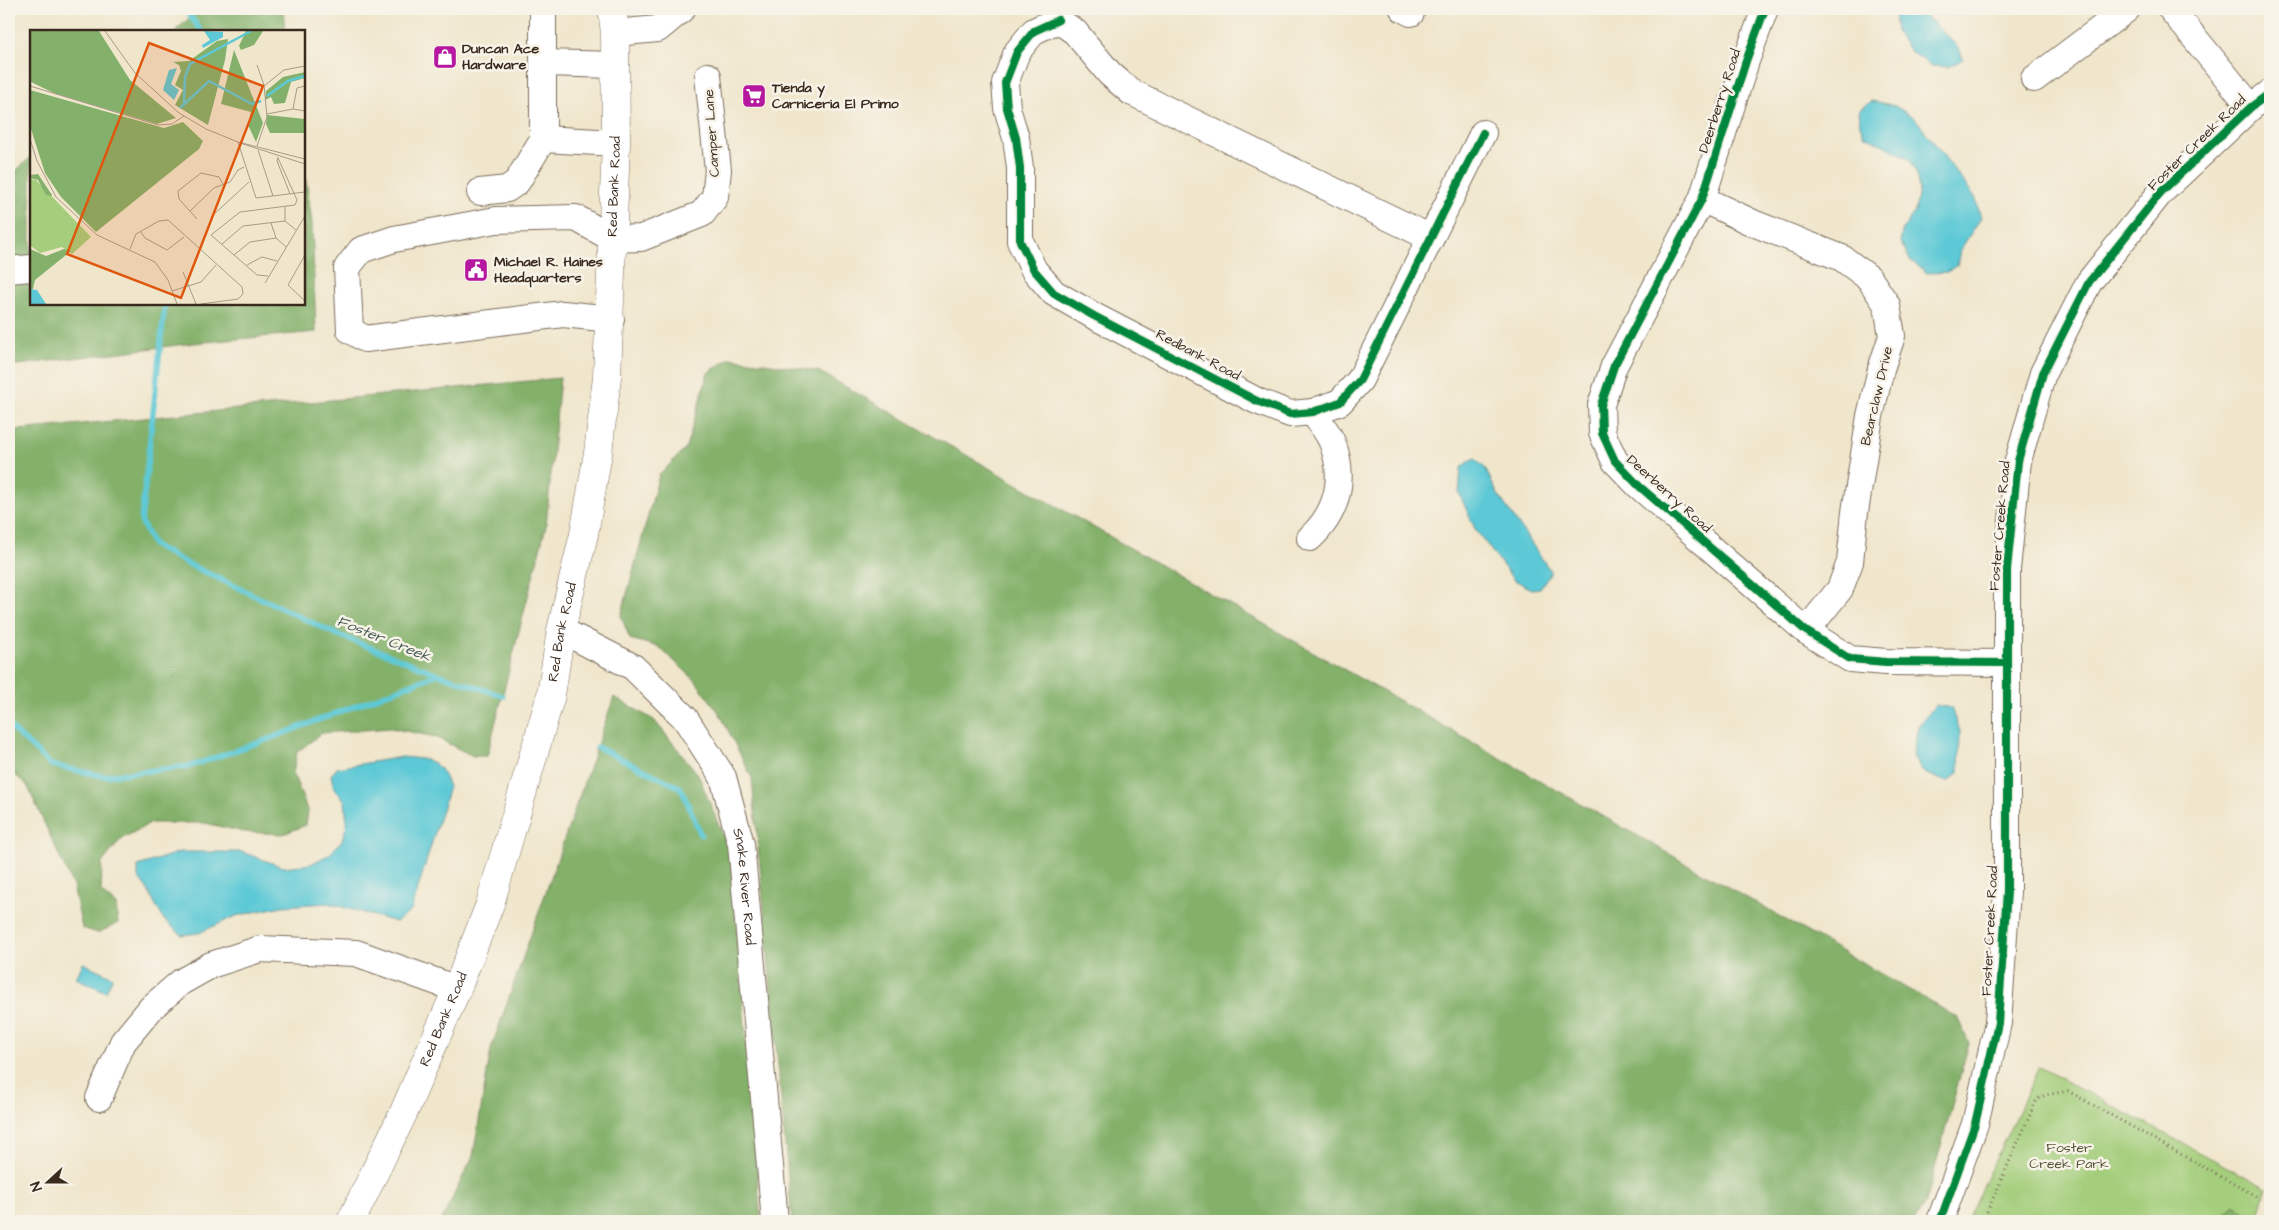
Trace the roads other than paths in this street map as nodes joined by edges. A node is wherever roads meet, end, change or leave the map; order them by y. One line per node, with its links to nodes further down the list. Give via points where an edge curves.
1 (543, 9): 8 (street)
2 (682, 9): 7 (street, via 658,29)
3 (1765, 9): 17 (street, Deerberry Road)
4 (2127, 9): 11 (street)
5 (2171, 9): 12 (street)
6 (1057, 14): 18 (street, Redbank Road, via 1110,74 1131,92); 23 (street, Redbank Road, via 1034,31 1016,52 1005,83 1020,168 1020,241 1034,270 1054,292 1257,400 1290,414)
7 (614, 21): 9 (main road, Red Bank Road)
8 (544, 63): 9 (street); 14 (street)
9 (616, 65): 15 (main road, Red Bank Road)
10 (708, 76): 19 (street, Camper Lane, via 718,170 714,197 702,214 675,226 641,238)
11 (2034, 79)
12 (2261, 100): 27 (street, Foster Creek Road, via 2161,192 2089,282 2043,373 2018,461 2007,569)
13 (1483, 133): 18 (street, Redbank Road)
14 (543, 139): 15 (street); 16 (street, via 517,182 507,189)
15 (616, 143): 19 (main road, Red Bank Road)
16 (480, 192)
17 (1702, 200): 26 (street, Deerberry Road, via 1614,366 1601,405 1602,433 1615,461 1638,486); 26 (street, Bearclaw Drive, via 1842,258 1869,278 1886,305 1892,336 1870,416 1850,562 1840,590)
18 (1431, 238): 23 (street, Redbank Road, via 1360,380 1340,402)
19 (613, 239): 22 (main road, Red Bank Road); 22 (street, via 576,218 496,220 361,250 347,268 350,330 365,339 563,314)
20 (30, 268): 21 (street)
21 (9, 270)
22 (611, 320): 25 (main road, Red Bank Road, via 598,453 584,534)
23 (1313, 412): 24 (street, via 1332,441 1340,468 1337,498 1324,525)
24 (1310, 538)
25 (561, 630): 28 (main road, Red Bank Road, via 551,694 520,804 490,904); 31 (street, Snake River Road, via 633,667 685,718 723,777 741,844)
26 (1806, 631): 27 (street, Deerberry Road, via 1850,659)
27 (2006, 662): 32 (street, Foster Creek Road, via 2006,891 1998,1023 1975,1124)
28 (457, 989): 29 (street, via 356,953 260,949 211,965 181,982 152,1007 123,1042); 30 (main road, Red Bank Road, via 403,1114)
29 (99, 1098)
30 (351, 1221)
31 (775, 1221)
32 (1940, 1221)

